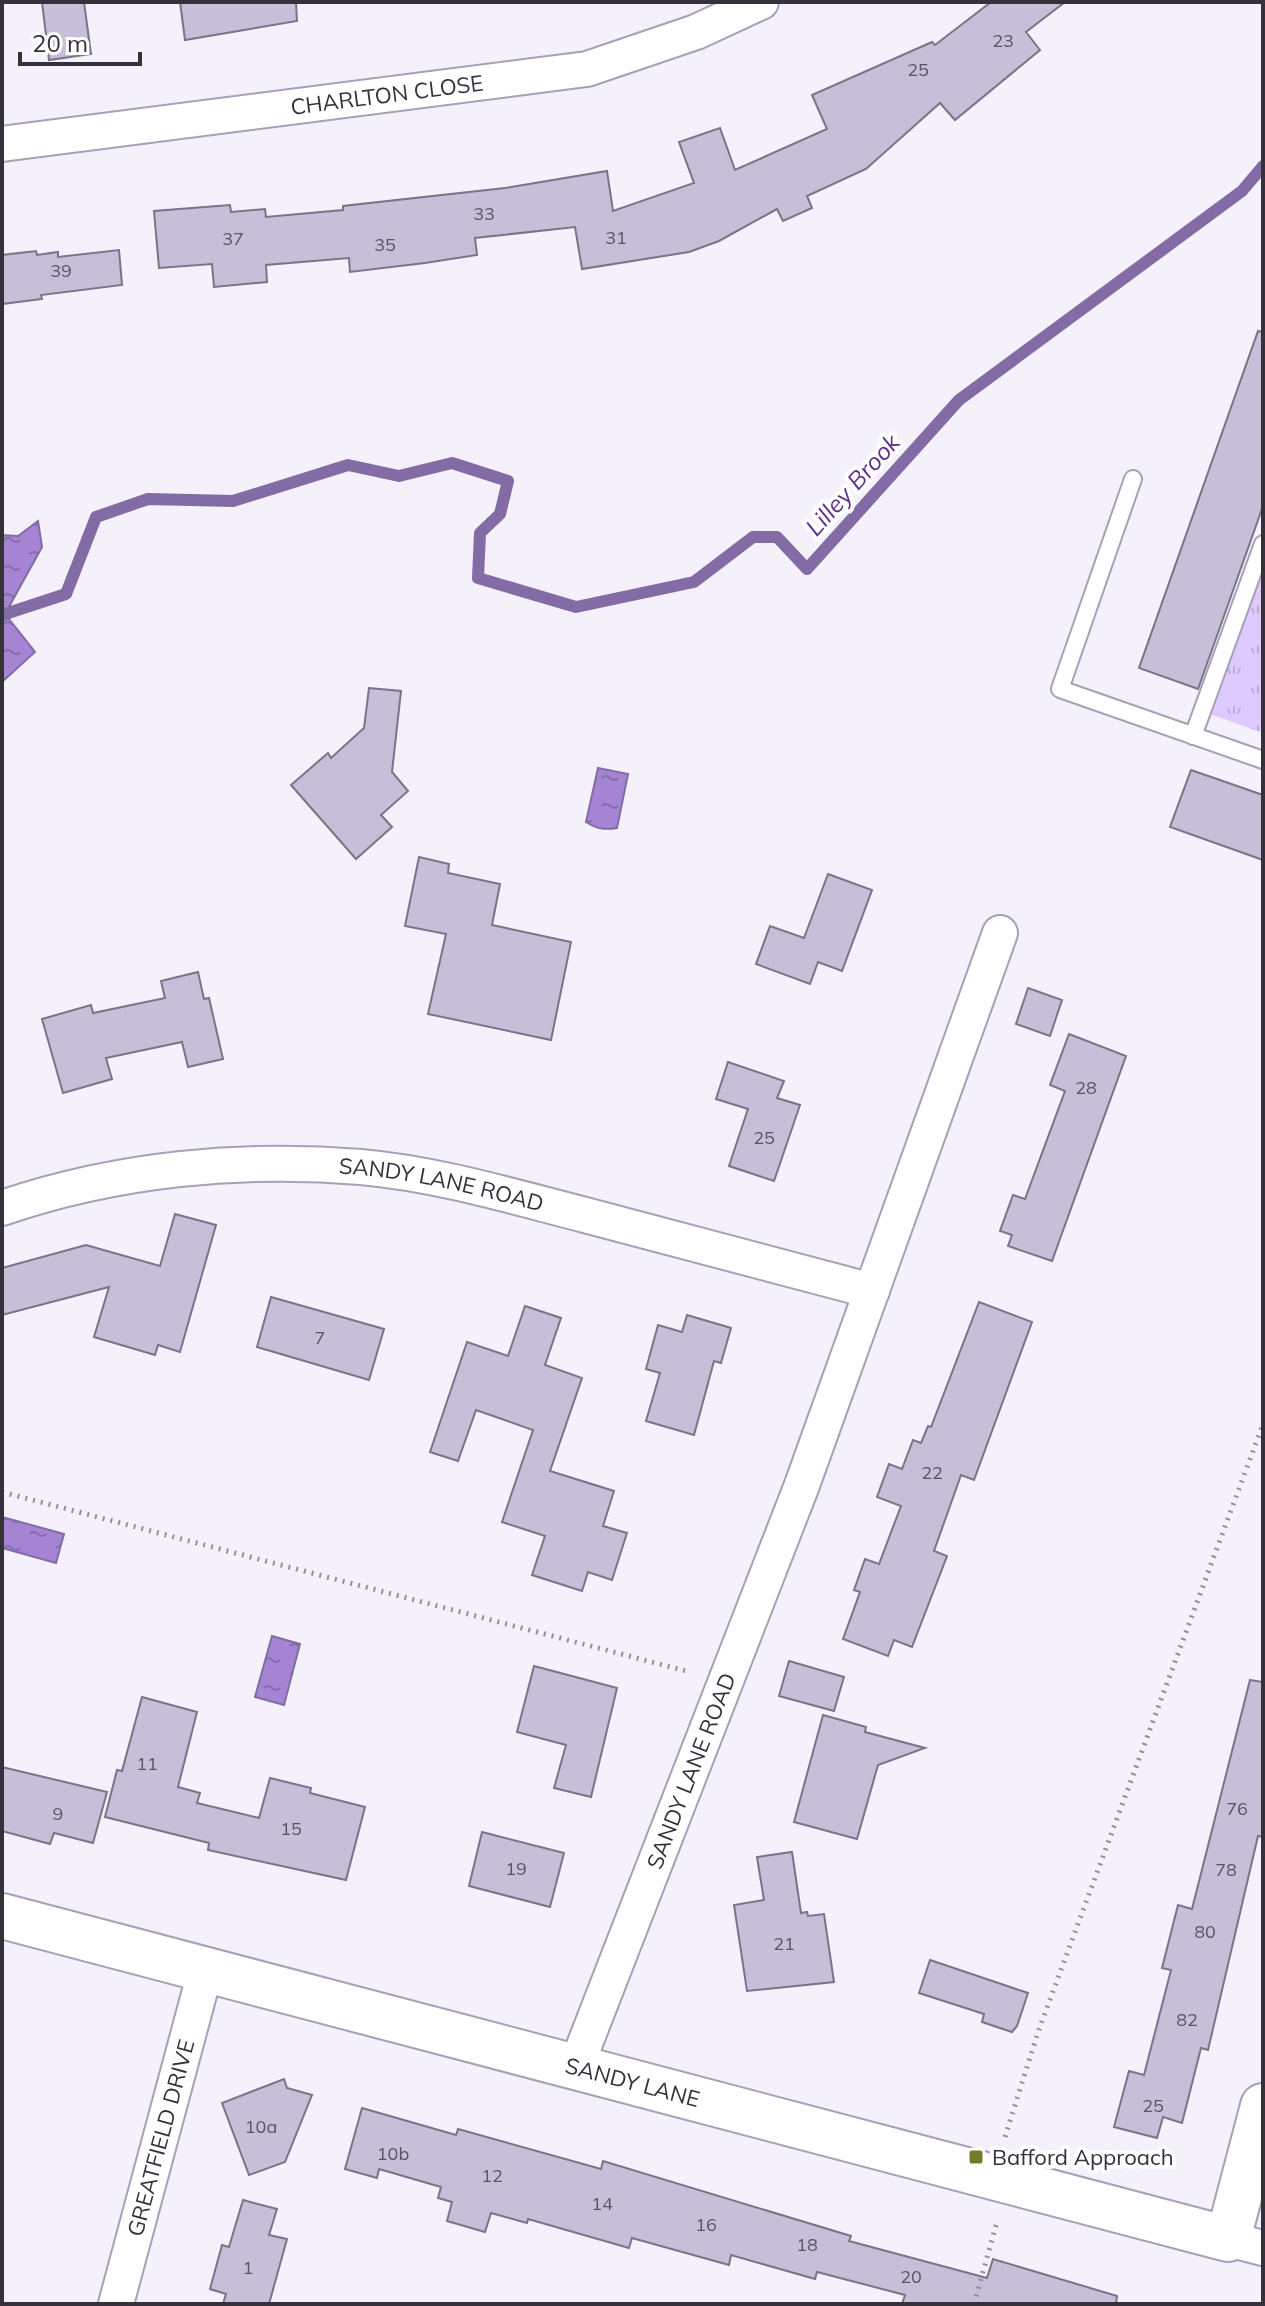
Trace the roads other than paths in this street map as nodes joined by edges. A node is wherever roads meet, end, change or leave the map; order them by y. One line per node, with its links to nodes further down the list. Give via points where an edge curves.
1 (761, 2): 2 (street, CHARLTON CLOSE, via 696,32 587,69)
2 (2, 144)
3 (1133, 479): 5 (lane, via 1060,689)
4 (1263, 544): 5 (lane)
5 (1193, 736): 6 (lane)
6 (1263, 760)
7 (1000, 933): 9 (street, SANDY LANE ROAD)
8 (2, 1208): 9 (street, SANDY LANE ROAD, via 157,1172 293,1163 362,1167 497,1190)
9 (872, 1291): 12 (street, SANDY LANE ROAD)
10 (2, 1916): 11 (street, SANDY LANE)
11 (205, 1972): 12 (street, SANDY LANE); 15 (street, GREATFIELD DRIVE)
12 (575, 2069): 14 (street, SANDY LANE)
13 (1263, 2106): 14 (street)
14 (1245, 2244)
15 (116, 2304)

